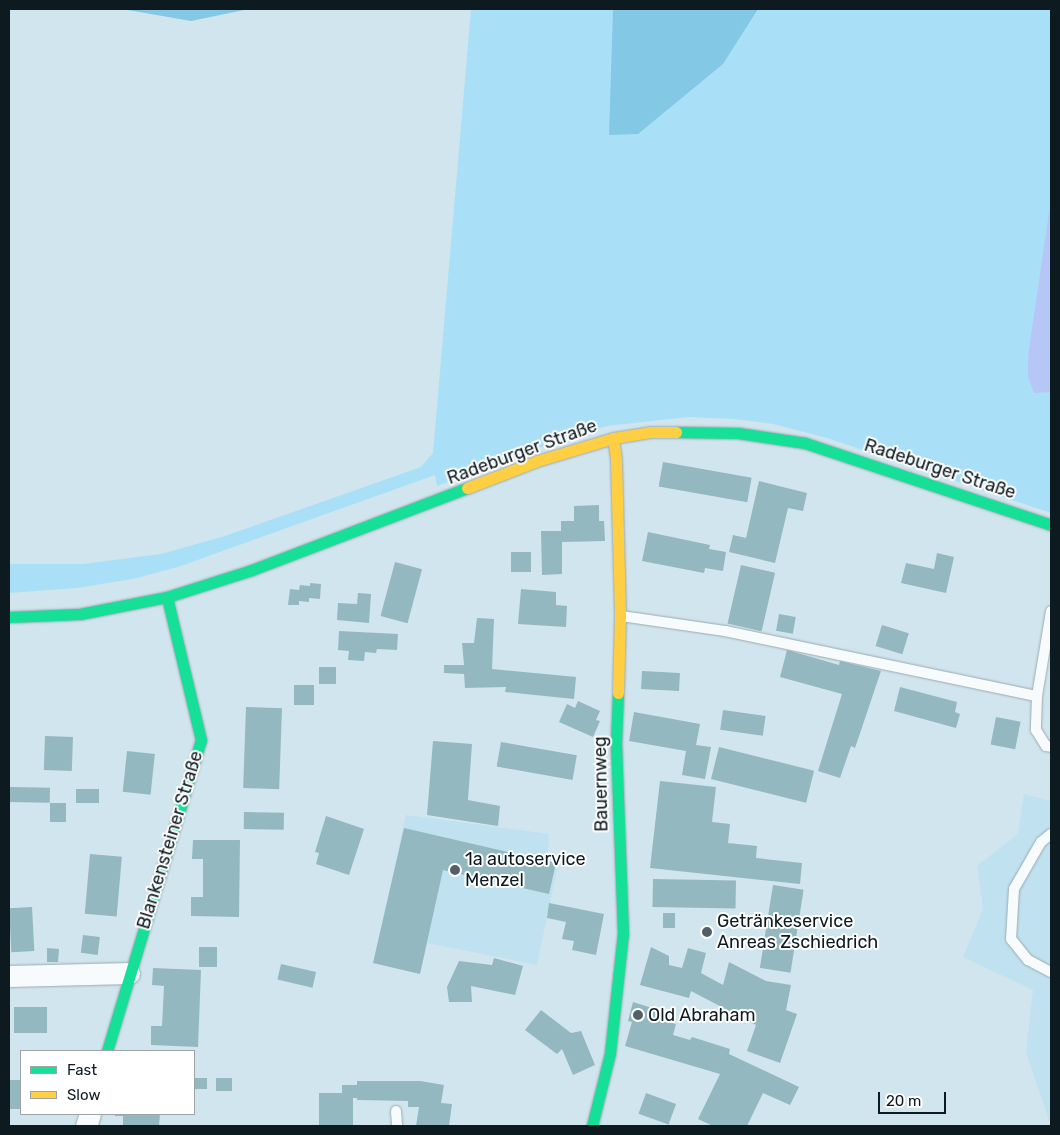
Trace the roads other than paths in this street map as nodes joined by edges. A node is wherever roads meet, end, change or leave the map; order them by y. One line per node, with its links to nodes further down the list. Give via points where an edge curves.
1 (613, 438): 2 (street, Radeburger Straße, via 649,432 738,432 805,443); 3 (street, Radeburger Straße, via 537,461 252,570); 5 (street, Bauernweg)
2 (1051, 525)
3 (167, 598): 6 (street, Radeburger Straße, via 80,614); 11 (street, Blankensteiner Straße, via 201,740)
4 (1051, 611): 7 (lane)
5 (620, 616): 7 (lane, via 725,631); 16 (street, Bauernweg, via 616,744 623,934 610,1053)
6 (9, 617)
7 (1037, 696): 8 (lane, via 1036,730 1046,746)
8 (1051, 747)
9 (1051, 834): 10 (lane, via 1041,842 1014,889 1011,939 1028,960)
10 (1051, 972)
11 (129, 973): 12 (street); 13 (street, Blankensteiner Straße)
12 (9, 976)
13 (107, 1050)
14 (396, 1111): 15 (lane)
15 (397, 1126)
16 (592, 1126)

